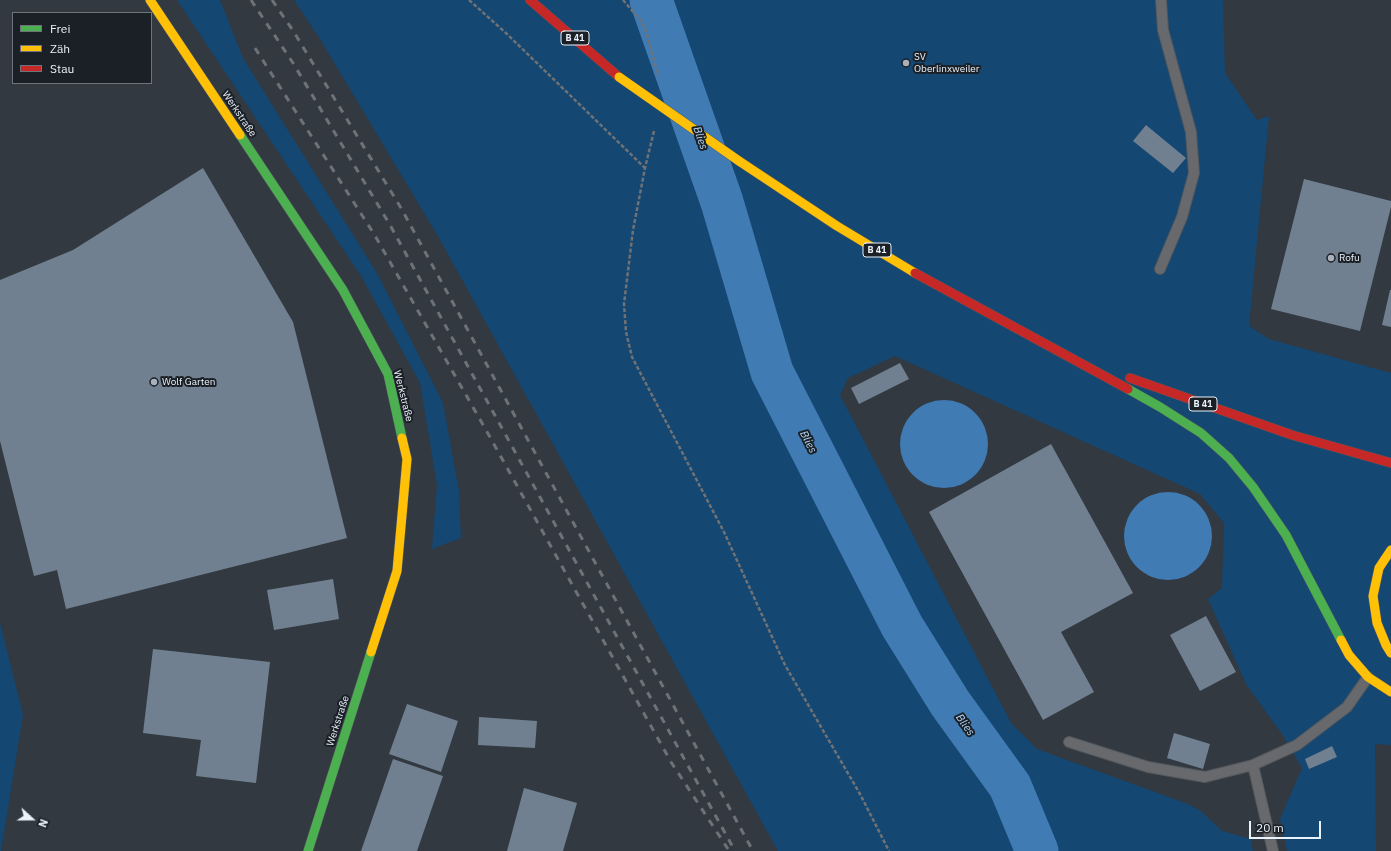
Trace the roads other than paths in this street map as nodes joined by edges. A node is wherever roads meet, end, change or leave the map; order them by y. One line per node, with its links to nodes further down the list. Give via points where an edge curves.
1 (150, 0): 13 (main road, Werkstraße, via 343,290 388,374 407,459 397,571)
2 (530, 0): 5 (main road, B 41, bridge, via 619,77 739,161 844,230 930,282)
3 (1161, 0): 4 (lane, via 1163,30 1191,132 1194,173 1182,216)
4 (1160, 269)
5 (1019, 330): 6 (main road, B 41, via 1107,370 1292,435); 9 (main road, via 1160,406 1201,433 1230,458 1286,535 1350,655)
6 (1391, 462)
7 (1391, 550): 8 (main road, via 1379,568 1373,596 1377,623)
8 (1391, 653)
9 (1368, 677): 10 (main road); 12 (lane, via 1347,707 1297,745)
10 (1391, 692)
11 (1069, 742): 12 (lane, via 1148,767 1205,778)
12 (1253, 765): 14 (lane)
13 (308, 851)
14 (1273, 851)

